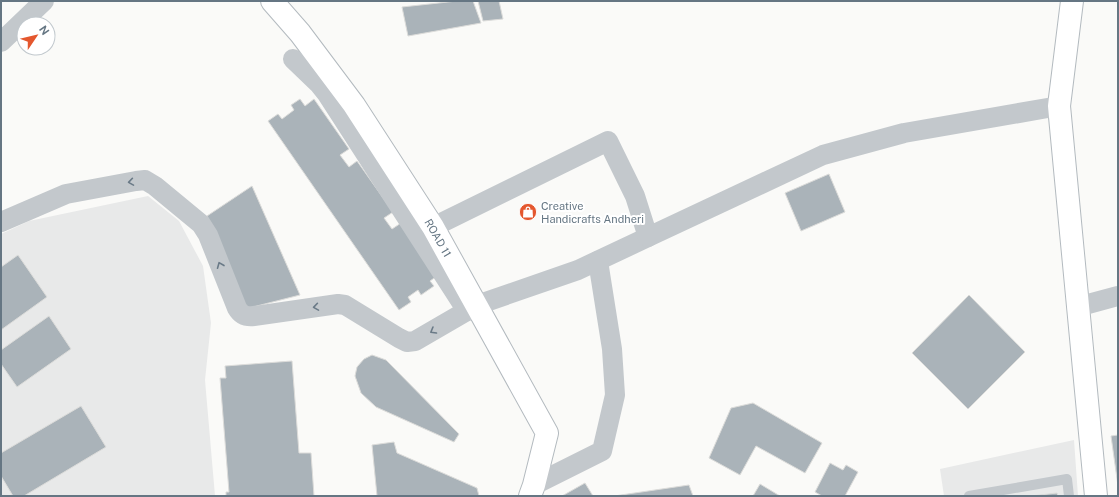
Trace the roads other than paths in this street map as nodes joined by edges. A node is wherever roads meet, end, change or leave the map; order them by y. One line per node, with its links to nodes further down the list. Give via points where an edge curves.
1 (30, 1): 5 (street)
2 (44, 1): 6 (street)
3 (272, 1): 10 (street, ROAD 11, via 354,104)
4 (1072, 1): 8 (street)
5 (1, 29)
6 (1, 42)
7 (293, 59): 15 (street, via 327,94)
8 (1059, 106): 11 (street, via 904,133 823,155); 14 (street)
9 (1, 222): 15 (street, one-way to 9, via 412,342 399,338 345,305 248,317 238,308 204,227 145,180 66,194)
10 (433, 227): 11 (street, via 608,140 635,196); 15 (street, ROAD 11)
11 (648, 237): 12 (street)
12 (598, 261): 15 (street); 16 (street, via 612,349 615,395 602,450)
13 (1118, 296): 14 (street)
14 (1077, 307): 19 (street)
15 (472, 308): 16 (street, ROAD 11, via 547,433)
16 (532, 491)
17 (969, 496): 18 (lane, via 1067,479)
18 (1070, 496)
19 (1096, 496)

